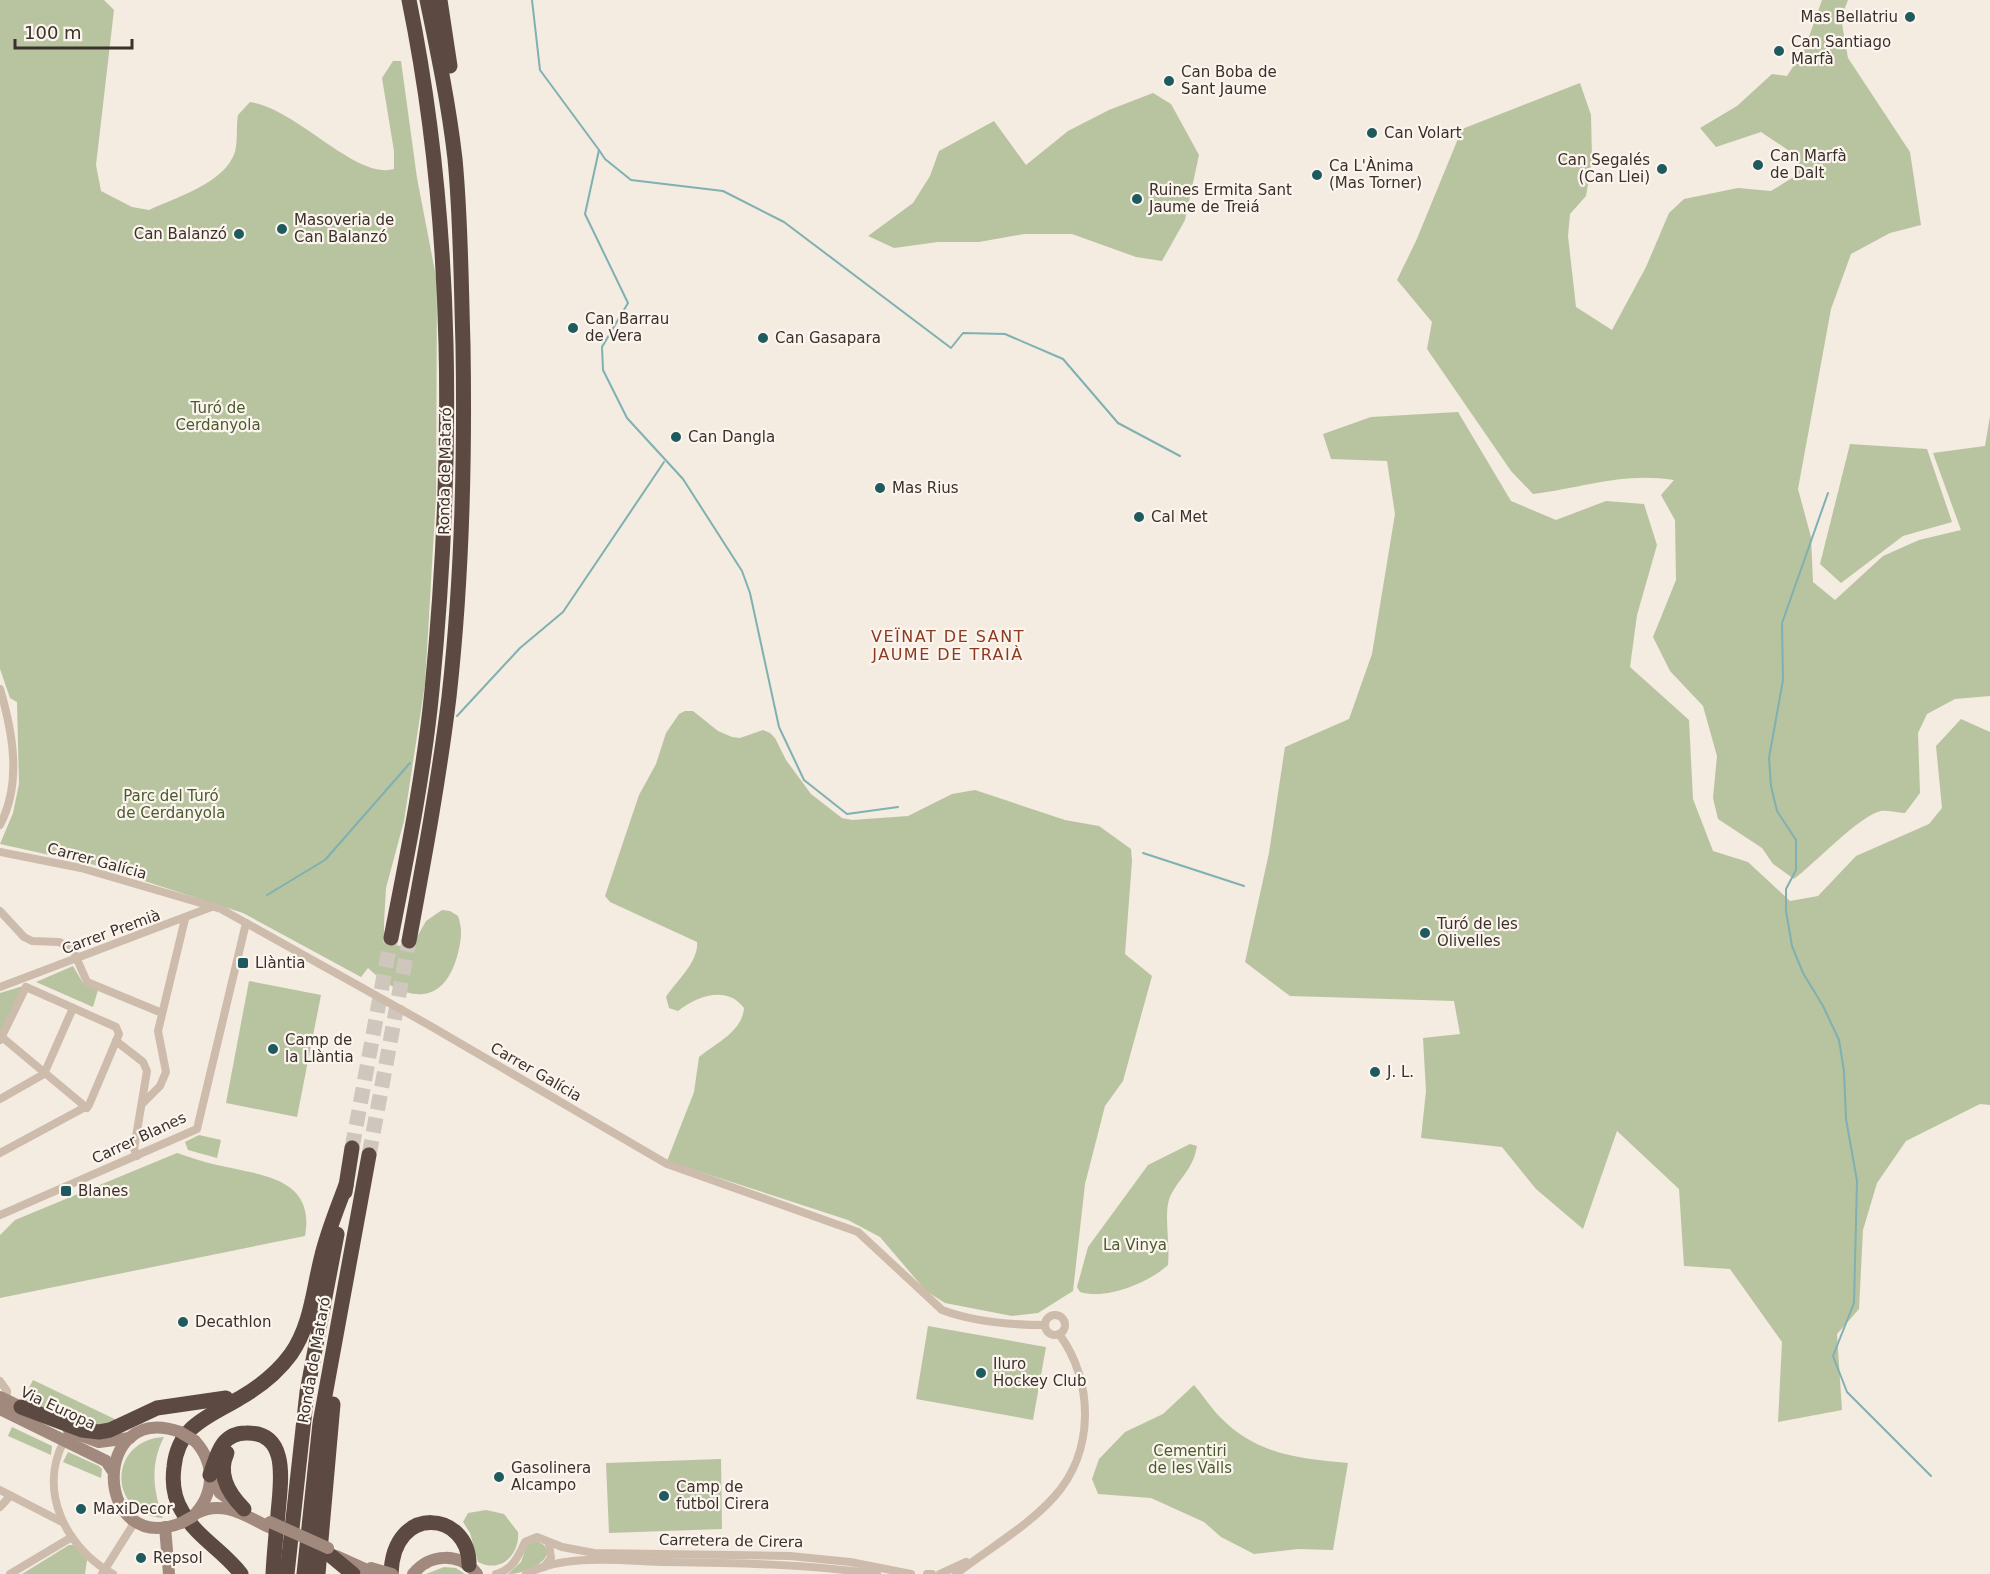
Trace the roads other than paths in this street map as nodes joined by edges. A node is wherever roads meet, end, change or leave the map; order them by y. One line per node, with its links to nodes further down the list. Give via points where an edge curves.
1 (400, 0): 6 (highway, via 418,78)
2 (409, 0): 6 (highway, Ronda de Mataró, via 425,80)
3 (427, 0): 5 (highway, Ronda de Mataró, via 443,77)
4 (440, 0): 5 (highway, via 461,161)
5 (458, 212): 17 (highway, Ronda de Mataró, via 464,418 461,548 449,696 430,828)
6 (442, 268): 16 (highway, Ronda de Mataró, via 446,415 443,542 434,668 413,825)
7 (0, 689): 8 (street, via 10,730 13,769 9,806)
8 (0, 825)
9 (0, 852): 10 (street, Carrer Galícia, via 81,868)
10 (214, 906): 12 (street, Carrer Premià); 13 (street, Carrer Galícia)
11 (0, 912): 14 (street)
12 (185, 919): 18 (street, Carrer Premià); 22 (street)
13 (246, 923): 32 (street, Carrer Blanes, via 197,1129); 36 (street, Carrer Galícia, via 667,1164 858,1232 942,1310 978,1319)
14 (12, 925): 15 (street); 18 (street, via 33,941 66,945)
15 (0, 927)
16 (391, 938)
17 (408, 941)
18 (77, 959): 19 (street, Carrer Premià); 22 (street, via 87,982)
19 (25, 983): 20 (street, Carrer Premià); 21 (street); 24 (street)
20 (0, 987)
21 (73, 1008): 23 (street, via 116,1027); 25 (street)
22 (162, 1013): 27 (street, via 158,1039 166,1072 160,1086)
23 (118, 1037): 27 (street, via 143,1062 147,1077); 28 (street)
24 (1, 1039): 25 (street)
25 (44, 1074): 26 (street); 28 (street)
26 (0, 1099)
27 (143, 1103): 32 (street, via 134,1149)
28 (87, 1108): 30 (street)
29 (352, 1148): 33 (highway)
30 (0, 1153)
31 (369, 1155): 35 (highway, Ronda de Mataró)
32 (137, 1156): 34 (street, Carrer Blanes)
33 (346, 1185): 39 (highway, via 322,1257 304,1331 279,1368); 69 (highway, Ronda de Mataró, via 308,1392)
34 (0, 1215)
35 (358, 1219): 70 (highway, Ronda de Mataró, via 320,1423); 71 (highway, via 356,1259 336,1379)
36 (1045, 1325): 37 (street, via 1049,1333); 37 (street, via 1050,1316 1061,1317 1065,1326)
37 (1059, 1334): 58 (street, via 1078,1368 1084,1390 1082,1442 1055,1497)
38 (0, 1381): 40 (street, Via Europa, via 7,1391)
39 (247, 1393): 40 (highway, via 157,1408 99,1432); 67 (highway, via 209,1413 192,1428 176,1455 173,1481 180,1509 189,1522)
40 (5, 1406): 41 (street, Via Europa, via 86,1439 110,1442); 42 (street, Via Europa)
41 (131, 1438): 43 (street, via 118,1452); 44 (street, bridge, via 146,1430 169,1429 190,1437 205,1455)
42 (64, 1441): 43 (street, Via Europa, via 106,1461); 52 (street, via 58,1453 54,1489)
43 (112, 1470): 51 (street, via 115,1496)
44 (210, 1476): 47 (highway, via 218,1450 226,1440 242,1433 254,1434 269,1441 279,1455); 48 (street); 50 (street, via 226,1499)
45 (0, 1490): 46 (street)
46 (10, 1496): 49 (street); 52 (street)
47 (280, 1497): 50 (highway, via 275,1461 269,1449 256,1440 240,1441 227,1453 223,1469 229,1491); 68 (highway)
48 (209, 1503): 53 (street); 54 (street, via 188,1518)
49 (0, 1507)
50 (244, 1509): 53 (street)
51 (136, 1520): 54 (street); 63 (street)
52 (62, 1522): 55 (street)
53 (271, 1525): 57 (street)
54 (165, 1527): 66 (street)
55 (72, 1537): 63 (street); 64 (street)
56 (549, 1544): 60 (street, via 552,1553); 75 (street, Carretera de Cirera, via 540,1538 528,1540 510,1568); 79 (street, Carretera de Cirera, via 594,1552 810,1558)
57 (328, 1552): 61 (street); 72 (highway)
58 (982, 1554): 82 (street); 83 (street); 84 (street)
59 (437, 1558): 62 (street, via 454,1558); 73 (street, via 428,1558); 74 (street)
60 (544, 1566): 76 (street, Carretera de Cirera); 77 (street); 78 (street, Carretera de Cirera, via 593,1560 751,1563 811,1565)
61 (373, 1571): 73 (street, bridge)
62 (476, 1571): 73 (highway, via 456,1533 441,1524 425,1523 410,1529 397,1541 392,1555)
63 (103, 1572): 65 (street)
64 (10, 1574)
65 (114, 1574)
66 (169, 1574)
67 (241, 1574)
68 (273, 1574)
69 (286, 1574)
70 (304, 1574)
71 (320, 1574)
72 (353, 1574)
73 (395, 1574)
74 (413, 1574)
75 (496, 1574)
76 (526, 1574)
77 (537, 1574)
78 (877, 1574)
79 (910, 1574)
80 (927, 1574): 81 (street)
81 (932, 1574)
82 (940, 1574)
83 (956, 1574)
84 (965, 1574)

